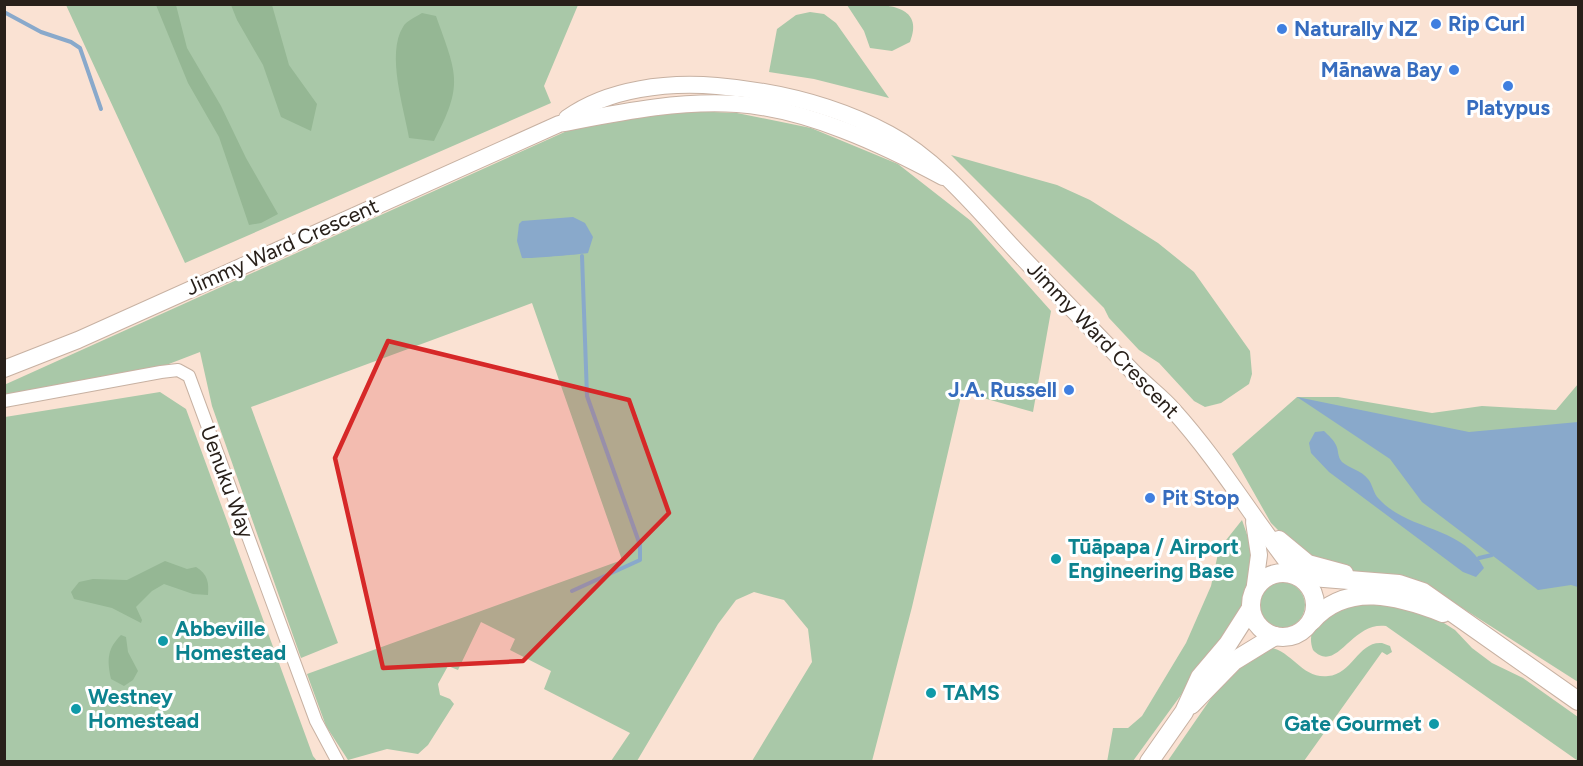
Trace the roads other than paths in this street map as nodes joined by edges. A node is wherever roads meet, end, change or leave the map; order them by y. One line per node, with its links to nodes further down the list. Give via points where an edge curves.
1 (4, 369): 3 (street, Jimmy Ward Crescent, via 78,340 559,123 644,108 752,106 846,130 943,177 1172,409 1223,469)
2 (4, 401): 12 (street, Uenuku Way, via 161,372 178,370 189,376 316,722)
3 (1252, 514): 4 (street, Jimmy Ward Crescent); 5 (street, via 1308,563); 6 (street, Jimmy Ward Crescent, via 1258,555)
4 (1298, 576): 5 (main road); 6 (main road, via 1268,576); 8 (main road, via 1307,582 1316,601)
5 (1399, 584): 7 (main road, via 1431,596)
6 (1252, 600): 9 (main road, via 1260,628); 11 (main road, via 1228,644 1200,678)
7 (1461, 620): 8 (main road, via 1403,600 1365,595 1336,602); 10 (main road)
8 (1312, 621): 9 (main road, via 1296,635)
9 (1275, 636): 11 (main road, via 1242,653)
10 (1578, 701)
11 (1184, 712): 13 (main road)
12 (338, 762)
13 (1149, 762)

